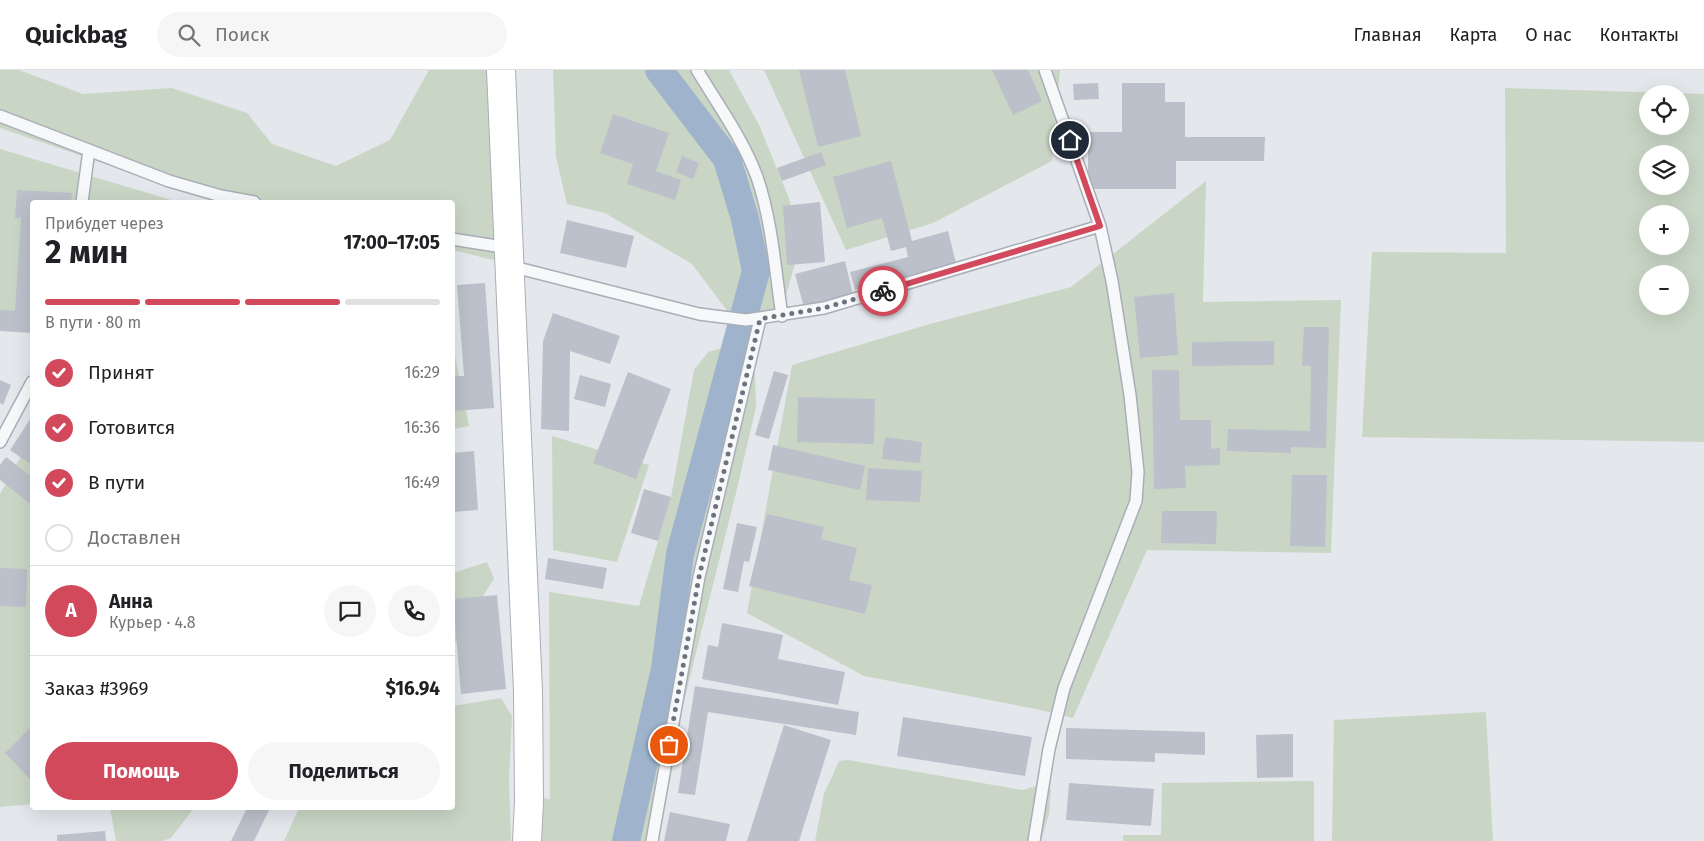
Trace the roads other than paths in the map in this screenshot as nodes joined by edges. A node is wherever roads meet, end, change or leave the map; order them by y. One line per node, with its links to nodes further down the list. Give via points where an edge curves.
1 (501, 70): 10 (street)
2 (698, 70): 11 (lane, via 735,132 756,176 767,212)
3 (1045, 70): 8 (lane)
4 (0, 116): 5 (lane)
5 (89, 150): 6 (lane); 7 (lane, via 169,181)
6 (82, 200)
7 (243, 200)
8 (1100, 226): 11 (lane, via 824,308); 17 (lane, via 1130,396 1138,472 1136,501 1064,688 1049,749)
9 (455, 240): 10 (lane)
10 (509, 257): 12 (lane, via 699,314); 15 (street, via 528,691)
11 (782, 316): 12 (lane)
12 (760, 319): 16 (lane, via 699,577)
13 (30, 386): 14 (lane)
14 (0, 442)
15 (527, 841)
16 (652, 841)
17 (1034, 841)

